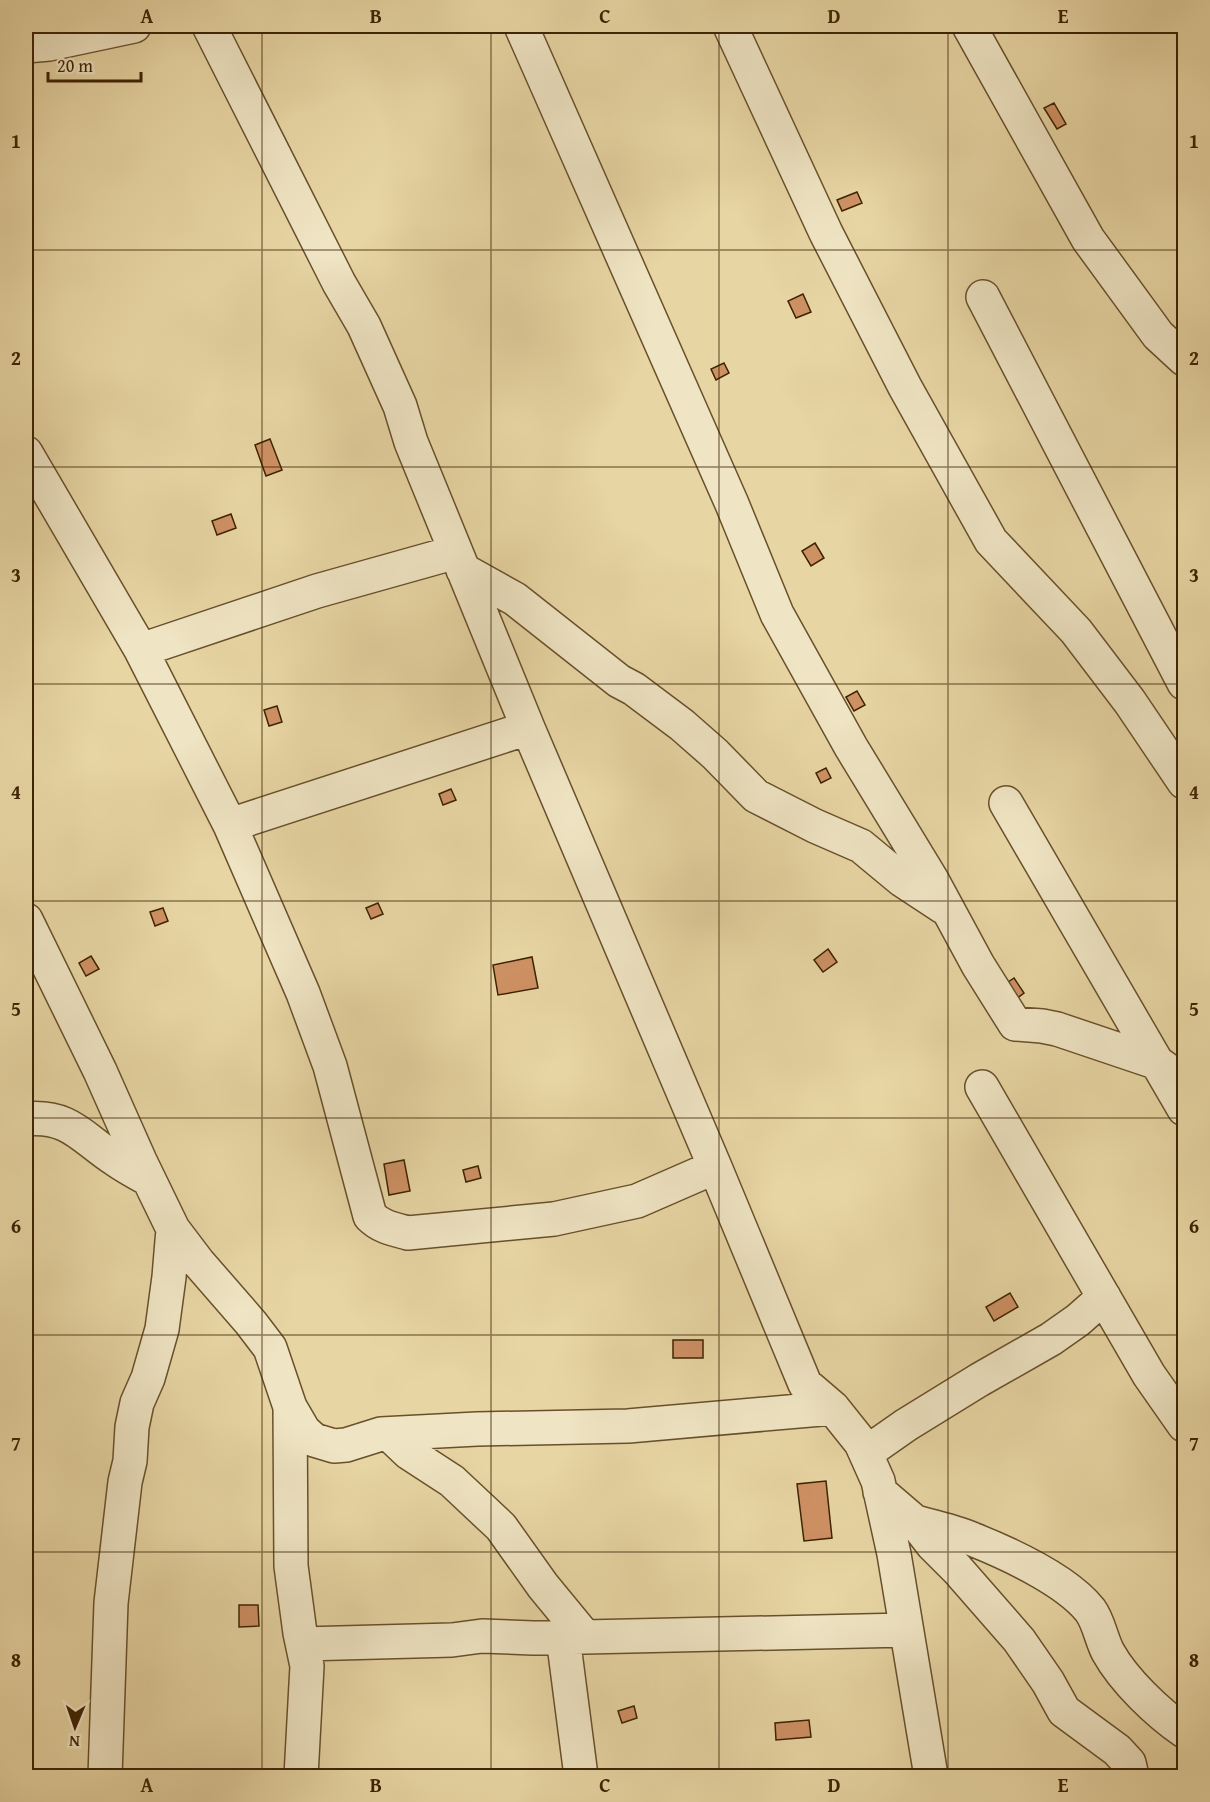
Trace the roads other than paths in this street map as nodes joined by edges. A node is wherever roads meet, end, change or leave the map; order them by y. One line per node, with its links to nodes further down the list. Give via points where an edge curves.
1 (134, 26): 6 (street)
2 (209, 26): 10 (street, via 364,326 400,405 411,442)
3 (521, 26): 17 (street, via 777,614)
4 (730, 26): 14 (street, via 826,233 904,387 991,542 1076,631)
5 (969, 26): 8 (street, via 1088,239 1158,335)
6 (28, 42)
7 (983, 297): 12 (street)
8 (1185, 359)
9 (26, 453): 11 (street)
10 (460, 561): 11 (street, via 317,591); 13 (street); 17 (street, via 682,725 756,796 861,846 902,880)
11 (141, 650): 16 (street)
12 (1185, 683)
13 (528, 728): 16 (street); 24 (street)
14 (1185, 782)
15 (1006, 803): 19 (street)
16 (230, 825): 24 (street, via 303,993 330,1066 370,1216 376,1222 408,1233 554,1220 637,1201)
17 (948, 909): 19 (street, via 1015,1024 1058,1029)
18 (26, 920): 25 (street)
19 (1158, 1063): 20 (street); 22 (street)
20 (1185, 1082)
21 (982, 1087): 27 (street)
22 (1185, 1109)
23 (26, 1119): 25 (street, via 50,1118 67,1125)
24 (715, 1167): 29 (street, via 805,1384)
25 (148, 1179): 26 (street)
26 (173, 1229): 28 (street, via 270,1348); 39 (street, via 162,1329 137,1403 125,1482 111,1603)
27 (1104, 1297): 30 (street, via 1149,1376); 32 (street, via 1051,1339)
28 (290, 1407): 31 (street, via 304,1431 325,1444 346,1445); 37 (street, via 291,1566)
29 (833, 1408): 31 (street, via 628,1426); 32 (street)
30 (1185, 1425)
31 (389, 1434): 36 (street, via 409,1453 452,1481 501,1527)
32 (866, 1453): 33 (street)
33 (880, 1492): 34 (street); 35 (street)
34 (915, 1522): 38 (street, via 971,1538 1037,1570 1064,1588 1090,1611 1108,1651 1125,1676); 43 (street, via 1019,1640 1064,1711 1117,1750 1129,1763)
35 (906, 1630): 36 (street); 42 (street)
36 (574, 1637): 37 (street, via 482,1636); 41 (street)
37 (303, 1644): 40 (street, via 307,1666)
38 (1185, 1731)
39 (105, 1776)
40 (301, 1776)
41 (581, 1776)
42 (931, 1776)
43 (1132, 1776)

